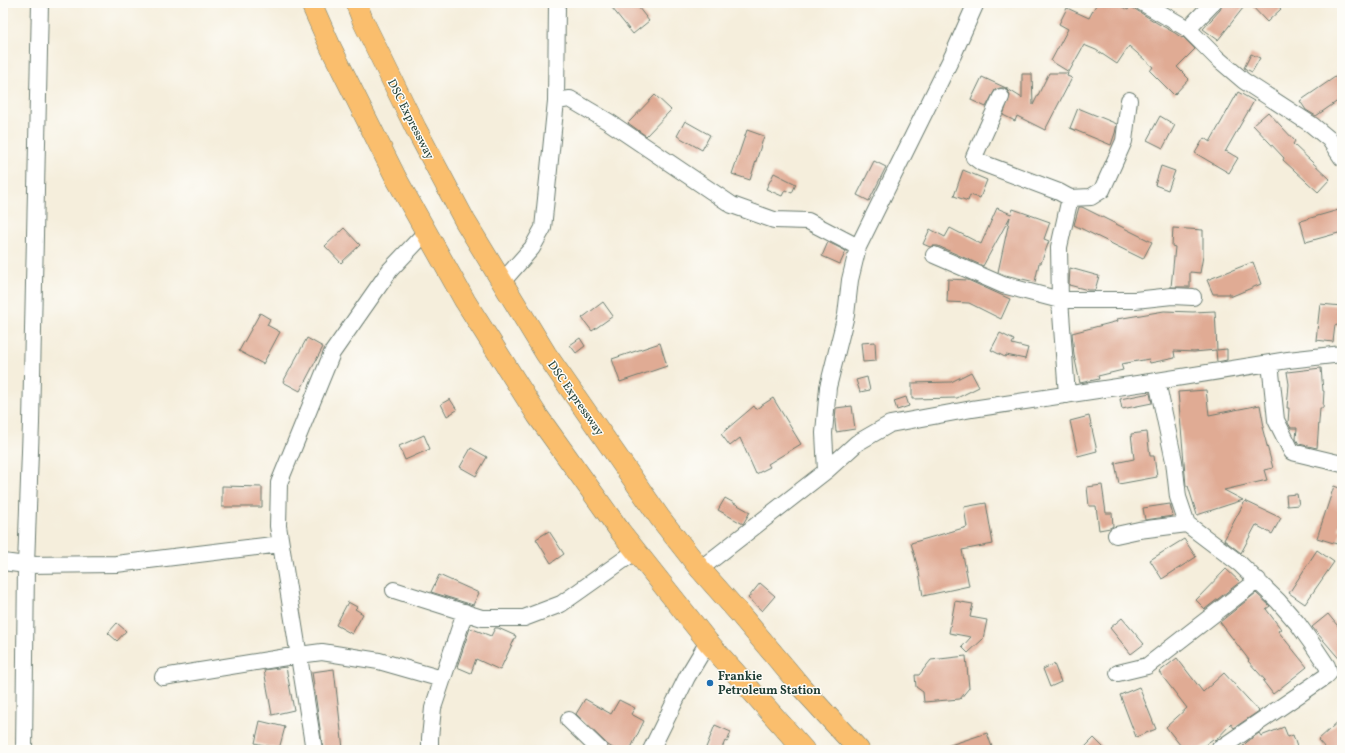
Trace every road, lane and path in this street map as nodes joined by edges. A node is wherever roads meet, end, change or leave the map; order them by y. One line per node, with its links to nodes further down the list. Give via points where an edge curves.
1 (40, 3): 31 (street)
2 (311, 3): 14 (main road, via 355,97)
3 (356, 3): 17 (main road, DSC Expressway, via 416,129 465,221)
4 (557, 3): 11 (street)
5 (976, 3): 15 (street)
6 (1143, 3): 8 (street)
7 (1213, 3): 8 (street)
8 (1188, 29): 12 (street, via 1244,81 1329,139)
9 (1001, 98): 13 (street, via 974,157 982,163)
10 (1129, 100): 13 (street, via 1124,141 1102,190 1091,197)
11 (556, 101): 15 (street, via 570,100 602,118 732,205 774,220 808,221); 17 (street, via 542,228 532,248)
12 (1342, 158)
13 (1070, 198): 19 (street, via 1060,247)
14 (426, 232): 28 (street, via 390,270 332,353 280,483 278,526); 29 (main road, via 465,301 536,415)
15 (858, 247): 25 (street, via 850,280 846,315 828,387 824,433)
16 (934, 255): 19 (street, via 1003,285)
17 (502, 282): 32 (main road, DSC Expressway, via 546,354 603,437 660,518)
18 (1193, 297): 19 (street)
19 (1060, 300): 23 (street)
20 (1342, 354): 21 (street)
21 (1270, 363): 22 (street); 24 (street, via 1276,420 1292,452)
22 (1157, 381): 23 (street); 26 (street, via 1174,461 1178,497)
23 (1067, 395): 25 (street, via 890,424 857,443)
24 (1342, 464)
25 (826, 471): 32 (street)
26 (1187, 524): 27 (street); 33 (street)
27 (1116, 535)
28 (281, 544): 31 (street, via 116,564); 37 (street)
29 (636, 551): 35 (street, via 561,604 524,618 482,618); 36 (main road)
30 (3, 562): 31 (street)
31 (26, 565): 42 (street)
32 (700, 569): 48 (main road, DSC Expressway)
33 (1258, 580): 38 (street, via 1147,666); 49 (street, via 1298,624 1327,666 1329,673)
34 (394, 590): 35 (street)
35 (465, 612): 40 (street)
36 (708, 642): 46 (street); 47 (main road)
37 (299, 654): 39 (street); 40 (street, via 322,652 379,660); 43 (street)
38 (1118, 673)
39 (163, 677)
40 (442, 679): 44 (street, via 433,708)
41 (569, 720): 45 (street)
42 (24, 750)
43 (314, 750)
44 (430, 750)
45 (600, 750)
46 (650, 750)
47 (804, 750)
48 (859, 750)
49 (1218, 750)

